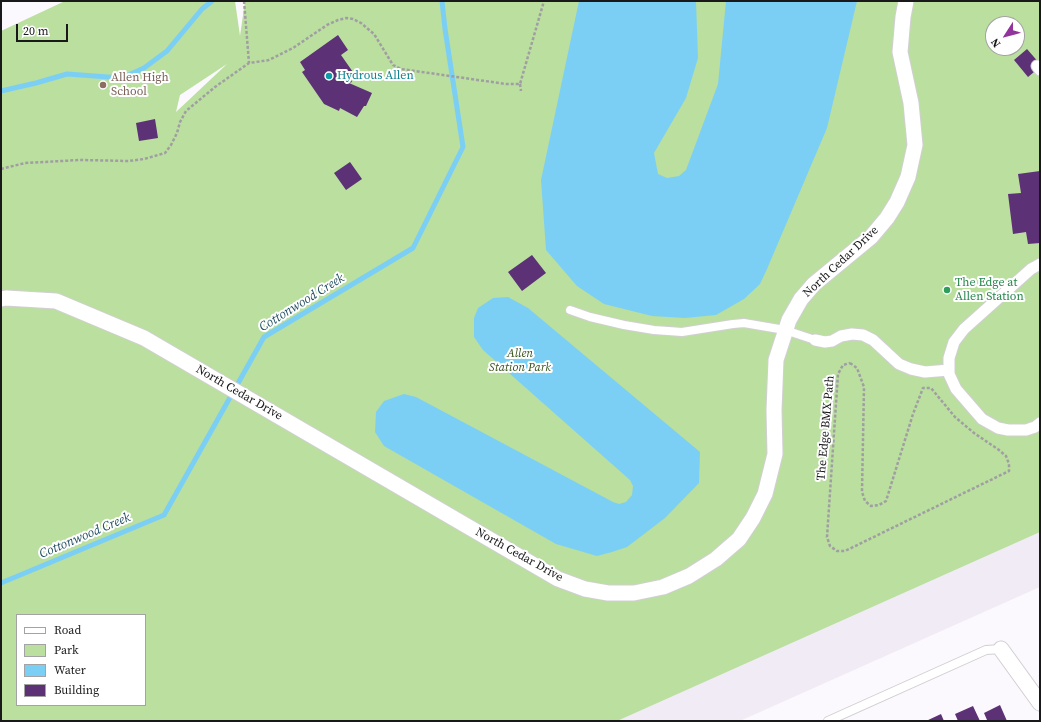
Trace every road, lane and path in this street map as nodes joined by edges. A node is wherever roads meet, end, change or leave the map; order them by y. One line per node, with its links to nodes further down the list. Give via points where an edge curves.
1 (244, 1): 6 (path)
2 (544, 1): 7 (path)
3 (906, 1): 5 (street, North Cedar Drive)
4 (912, 1): 5 (street, North Cedar Drive)
5 (903, 17): 13 (street, North Cedar Drive, via 900,52 911,103 915,145 908,177 887,218 871,237 814,284 802,299)
6 (249, 63): 7 (path, via 269,60 293,48 327,25 338,20 353,19 374,34 394,65 401,69); 9 (path, via 186,111 177,134 165,153 129,161 80,160 32,163)
7 (520, 84): 8 (path)
8 (521, 91)
9 (1, 169)
10 (1040, 264): 15 (street, via 1031,269 964,329 954,342 949,358)
11 (1, 299): 13 (street, North Cedar Drive, via 56,301 144,338 558,579 585,589 608,593 634,593 689,576 716,559 739,539 766,494 775,454 776,360)
12 (570, 310): 13 (lane, via 617,324 654,330 682,332 744,323)
13 (785, 330): 14 (lane)
14 (815, 340): 15 (street, via 825,342 841,336 863,335 873,340 899,364 911,369 925,372)
15 (949, 370): 16 (street, via 956,389 982,419 990,424 1017,431 1035,427)
16 (1040, 423)
17 (1009, 472): 17 (path, The Edge BMX Path, via 845,551 837,551 830,546 827,537 838,374 843,365 850,363 857,368 864,387 862,492 865,501 871,506 886,501 923,388 931,388 955,417 1006,456)
18 (1001, 649): 19 (street); 20 (lane, via 986,650)
19 (1040, 703)
20 (828, 721)

